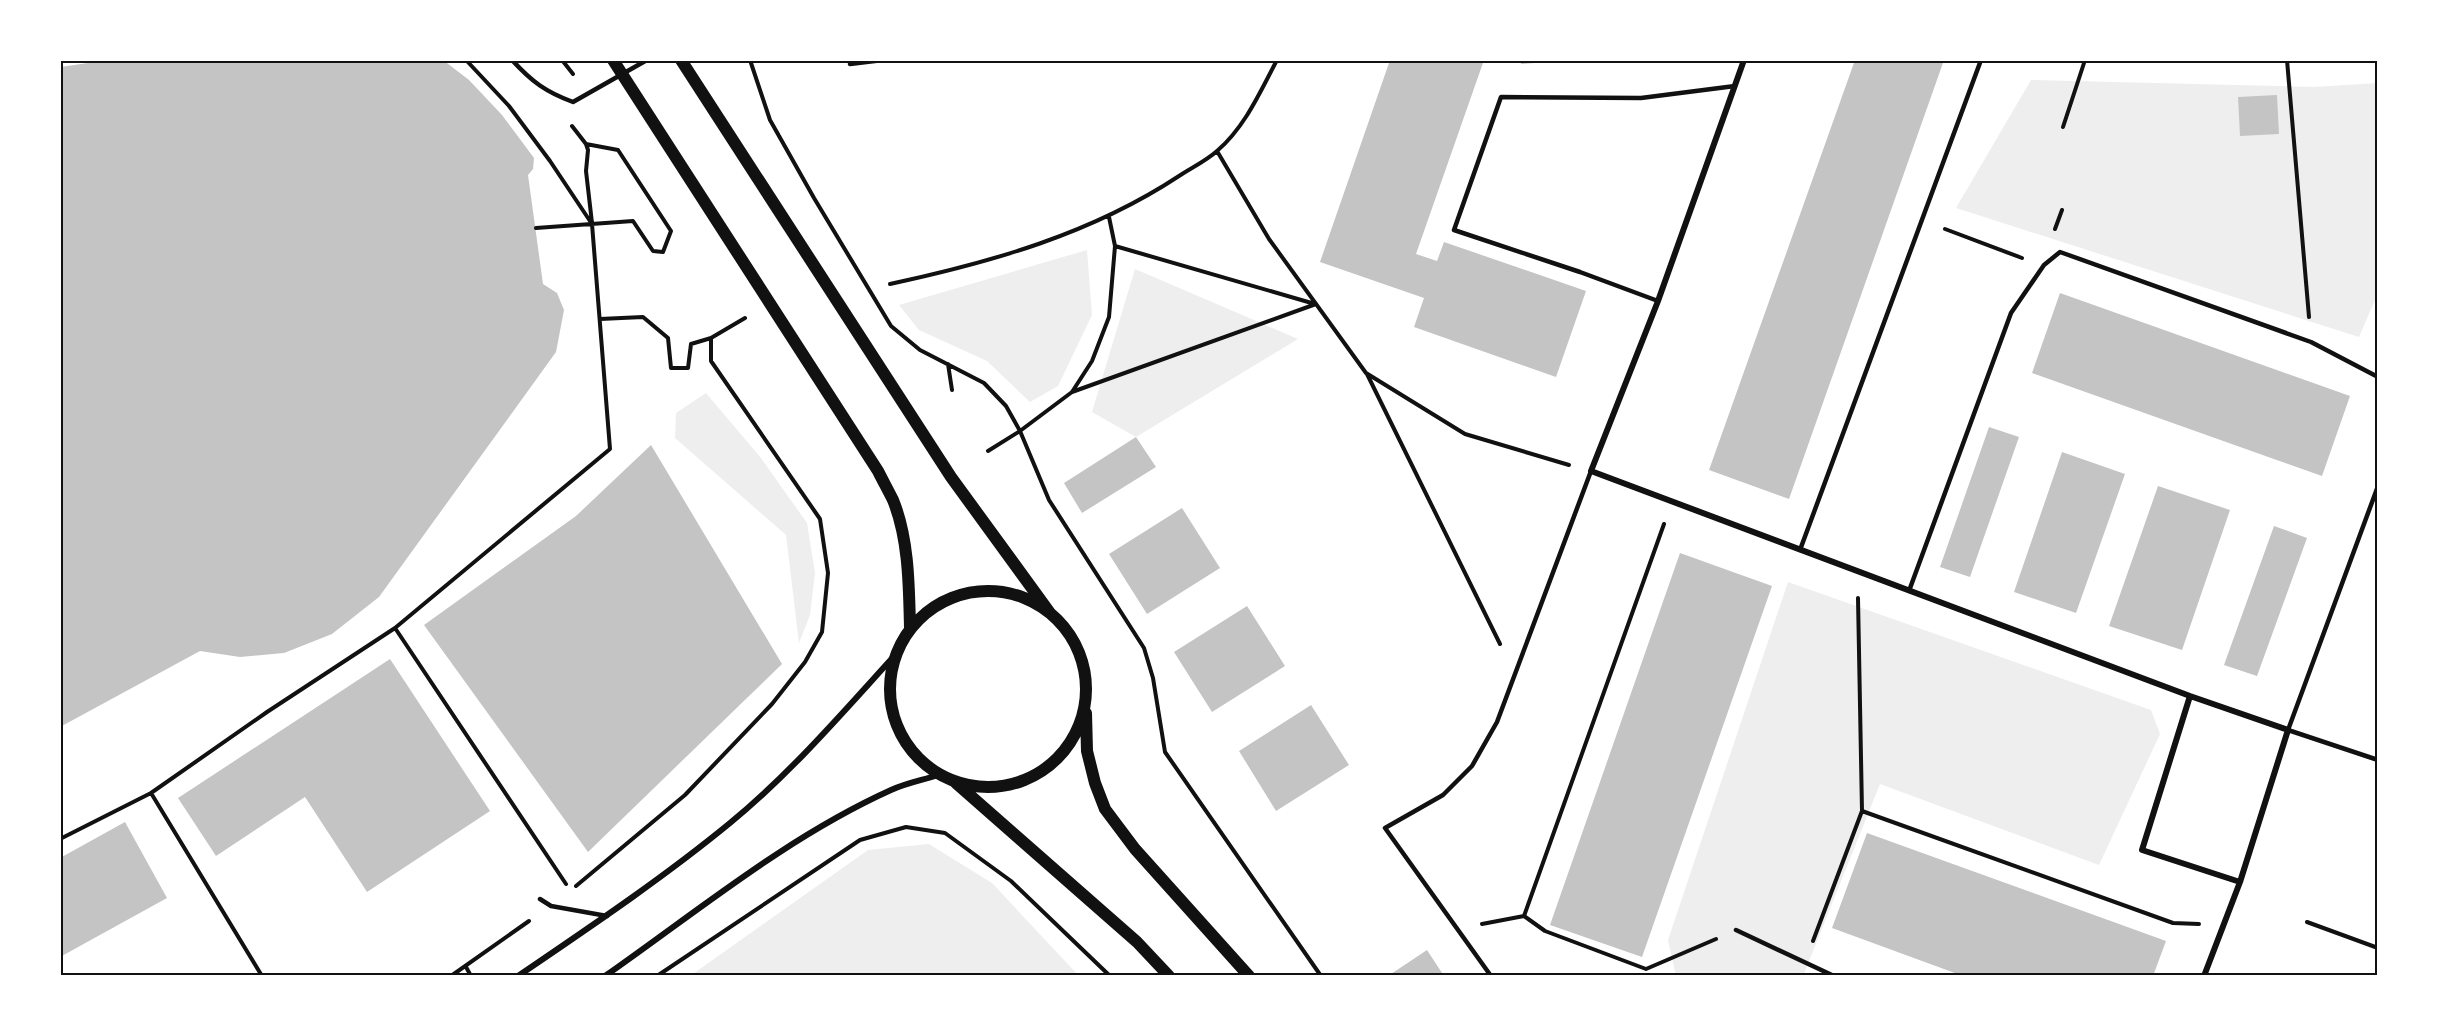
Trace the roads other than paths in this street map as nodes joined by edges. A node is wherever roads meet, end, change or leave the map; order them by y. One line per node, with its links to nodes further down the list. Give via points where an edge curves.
1 (512, 60): 9 (lane, via 532,81 573,102)
2 (613, 60): 9 (main road)
3 (646, 60): 9 (lane)
4 (681, 60): 17 (main road, via 951,477)
5 (883, 60): 8 (lane)
6 (1744, 60): 10 (street)
7 (1982, 60): 15 (lane)
8 (850, 64)
9 (622, 74): 18 (main road, via 878,471 893,501 905,554)
10 (1735, 86): 11 (street); 11 (lane, via 1641,98 1501,97 1454,230)
11 (1658, 301): 13 (street)
12 (2378, 377): 16 (lane, via 2311,342 2060,252 2044,266 2011,313)
13 (1591, 471): 15 (street); 34 (lane, via 1497,722 1472,766 1443,795 1385,828)
14 (2378, 486): 22 (lane)
15 (1800, 550): 16 (street)
16 (1909, 591): 21 (street)
17 (1050, 613): 18 (main road, via 1027,599 1002,592 977,592 952,598 929,610); 20 (main road, via 1071,636 1083,665)
18 (910, 628): 19 (main road)
19 (896, 654): 24 (main road, via 890,682 891,709 900,734 915,756); 28 (street, via 818,740 739,815)
20 (1086, 696): 25 (main road, via 1079,725 1064,751 1042,771 1014,784 985,788); 33 (main road, via 1087,751 1105,809 1135,849)
21 (2190, 696): 22 (street); 26 (street, via 2142,850)
22 (2288, 730): 23 (lane); 26 (street)
23 (2378, 759)
24 (939, 775): 25 (main road); 31 (street, via 893,789 820,826)
25 (955, 782): 32 (main road, via 1137,942)
26 (2240, 882): 36 (street)
27 (540, 899): 28 (lane, via 551,906)
28 (607, 916): 30 (street)
29 (1736, 930): 35 (lane)
30 (518, 976)
31 (605, 976)
32 (1168, 976)
33 (1249, 976)
34 (1491, 976)
35 (1834, 976)
36 (2204, 976)

